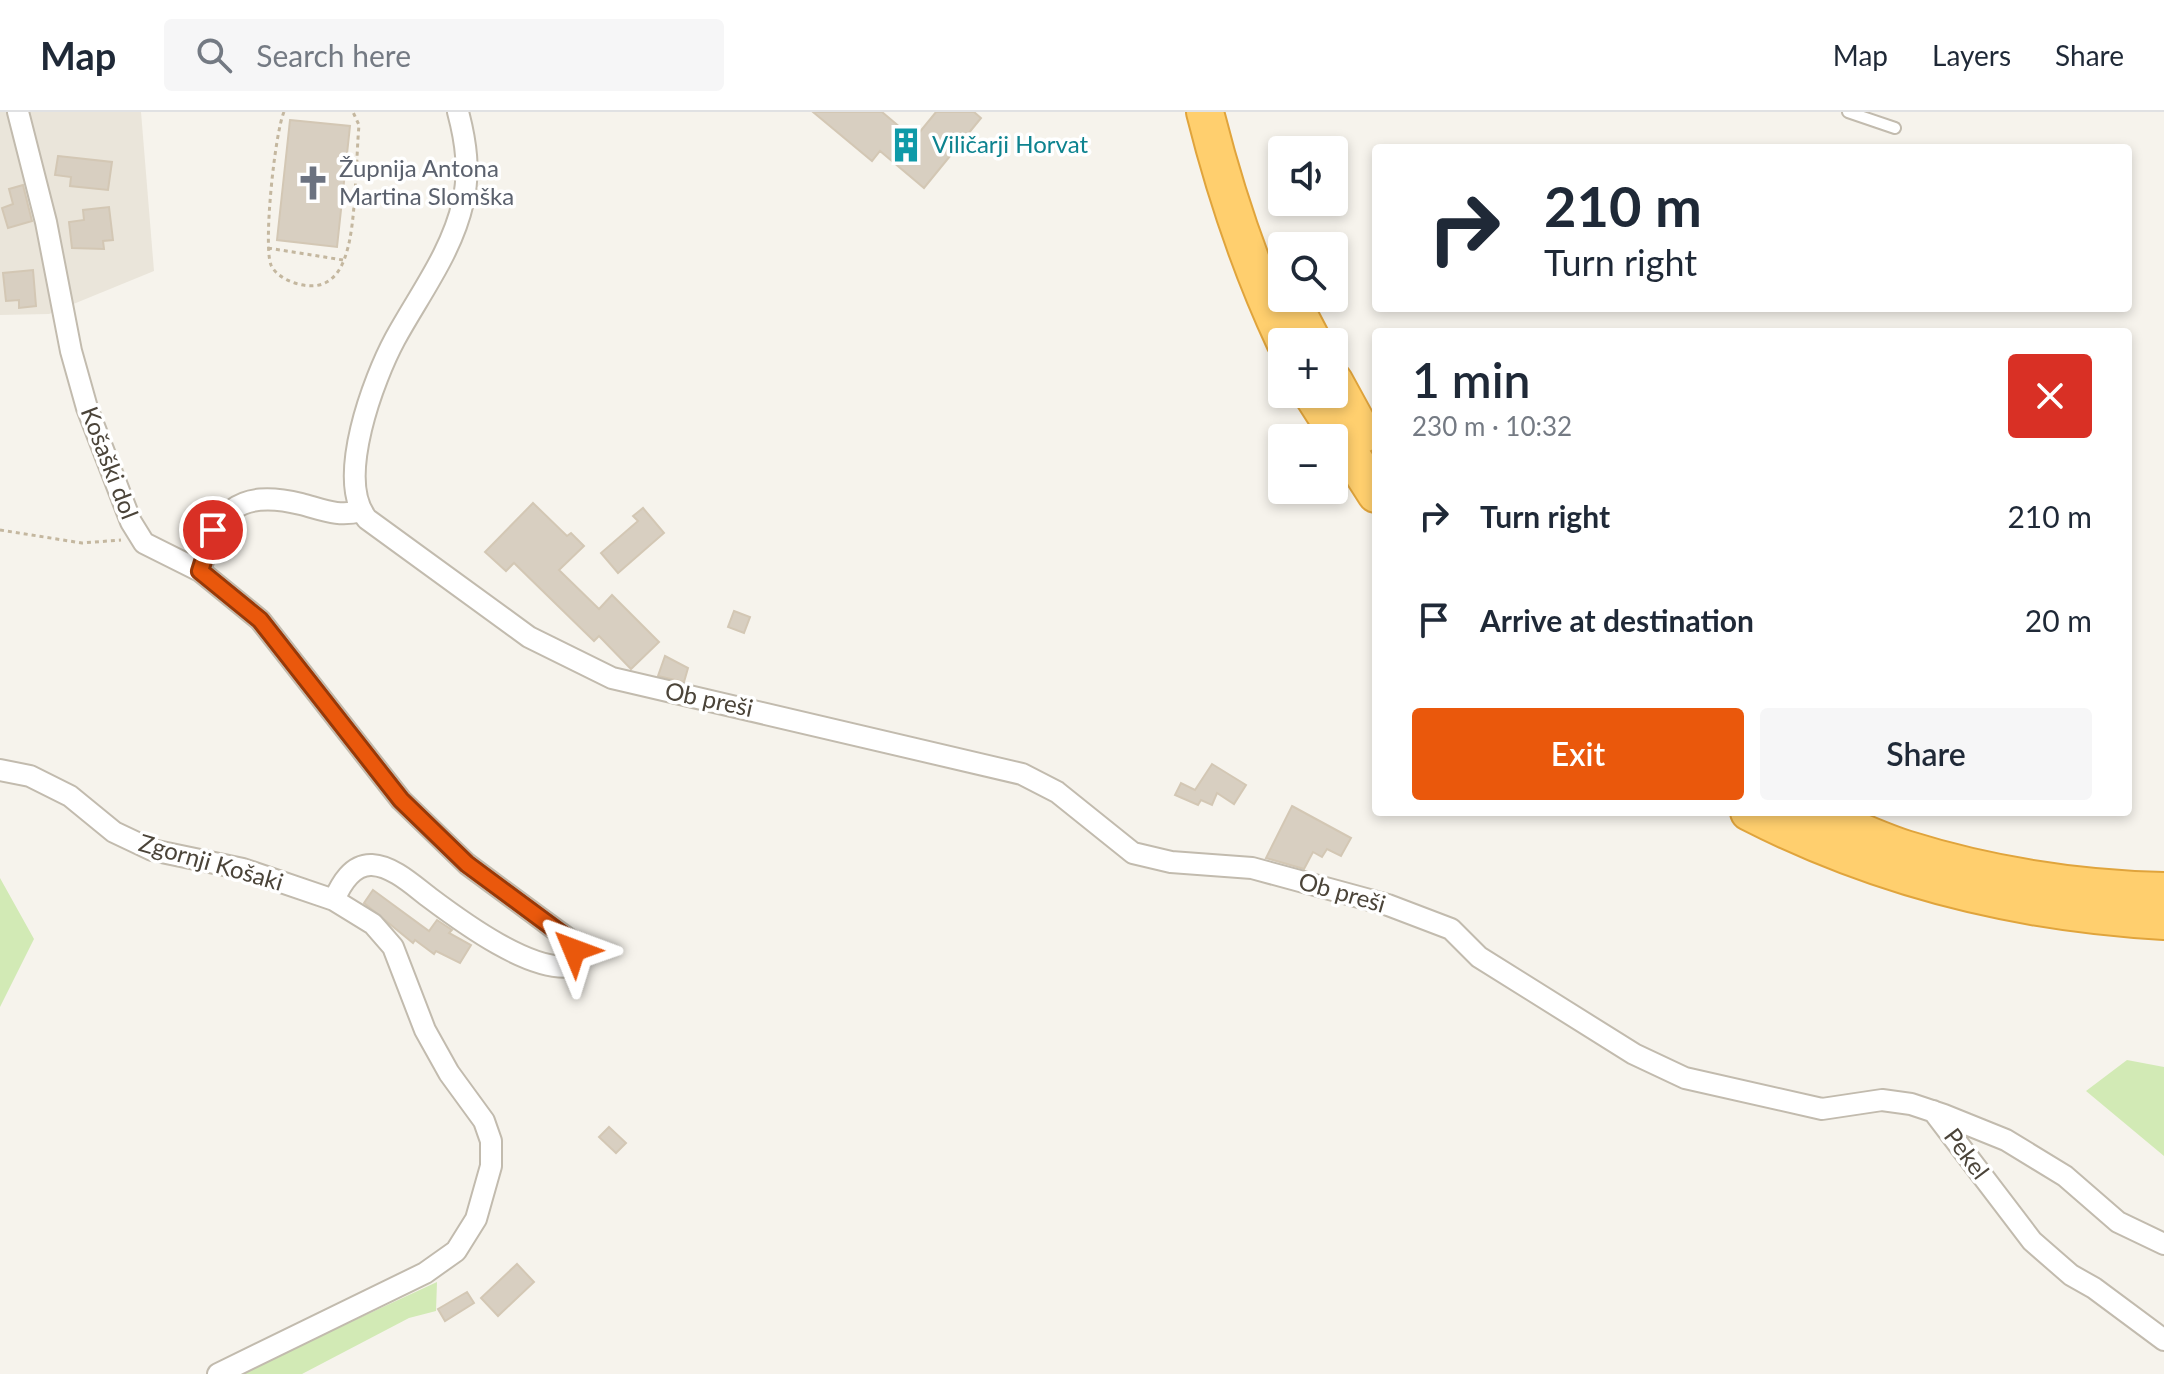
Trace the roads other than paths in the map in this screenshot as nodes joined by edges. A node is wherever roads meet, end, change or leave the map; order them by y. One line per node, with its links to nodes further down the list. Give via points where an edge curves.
1 (18, 112): 14 (street, Košaški dol, via 87,408 131,522 141,539 160,554)
2 (458, 112): 13 (street, via 468,171 463,203 453,235 394,341 366,413 355,484)
3 (1205, 112): 8 (highway, via 1226,197)
4 (1228, 112): 7 (highway)
5 (1848, 112): 6 (lane)
6 (1895, 128)
7 (1268, 244)
8 (1279, 328)
9 (1348, 404): 11 (highway)
10 (1321, 408): 12 (highway)
11 (1372, 444)
12 (1372, 488)
13 (361, 511): 14 (street, via 335,514 280,500 243,503 213,530); 21 (street, Ob preši, via 529,637 612,678 1022,774 1057,792 1133,853 1171,862 1252,868 1388,905 1451,929 1479,957 1634,1054 1685,1078 1822,1109 1882,1100)
14 (200, 571): 19 (street, Košaški dol, via 260,620 401,800 467,864 571,941 577,958 572,966 559,968 533,960 453,916 399,875 372,865 354,870)
15 (0, 770): 19 (street, Zgornji Košaki, via 30,776 70,796 114,832 152,850 243,869)
16 (1758, 816): 20 (highway, via 1897,875 2010,903)
17 (1824, 816): 18 (highway, via 1903,848 2015,876 2112,890)
18 (2164, 891)
19 (334, 900): 24 (street, Zgornji Košaki, via 373,924 393,947 425,1030 484,1121 491,1141 486,1192 456,1251 425,1273)
20 (2164, 921)
21 (1933, 1111): 22 (street, Pekel, via 2006,1140 2065,1176 2118,1222); 23 (street, Pekel, via 2032,1241)
22 (2164, 1244)
23 (2164, 1340)
24 (218, 1374)

